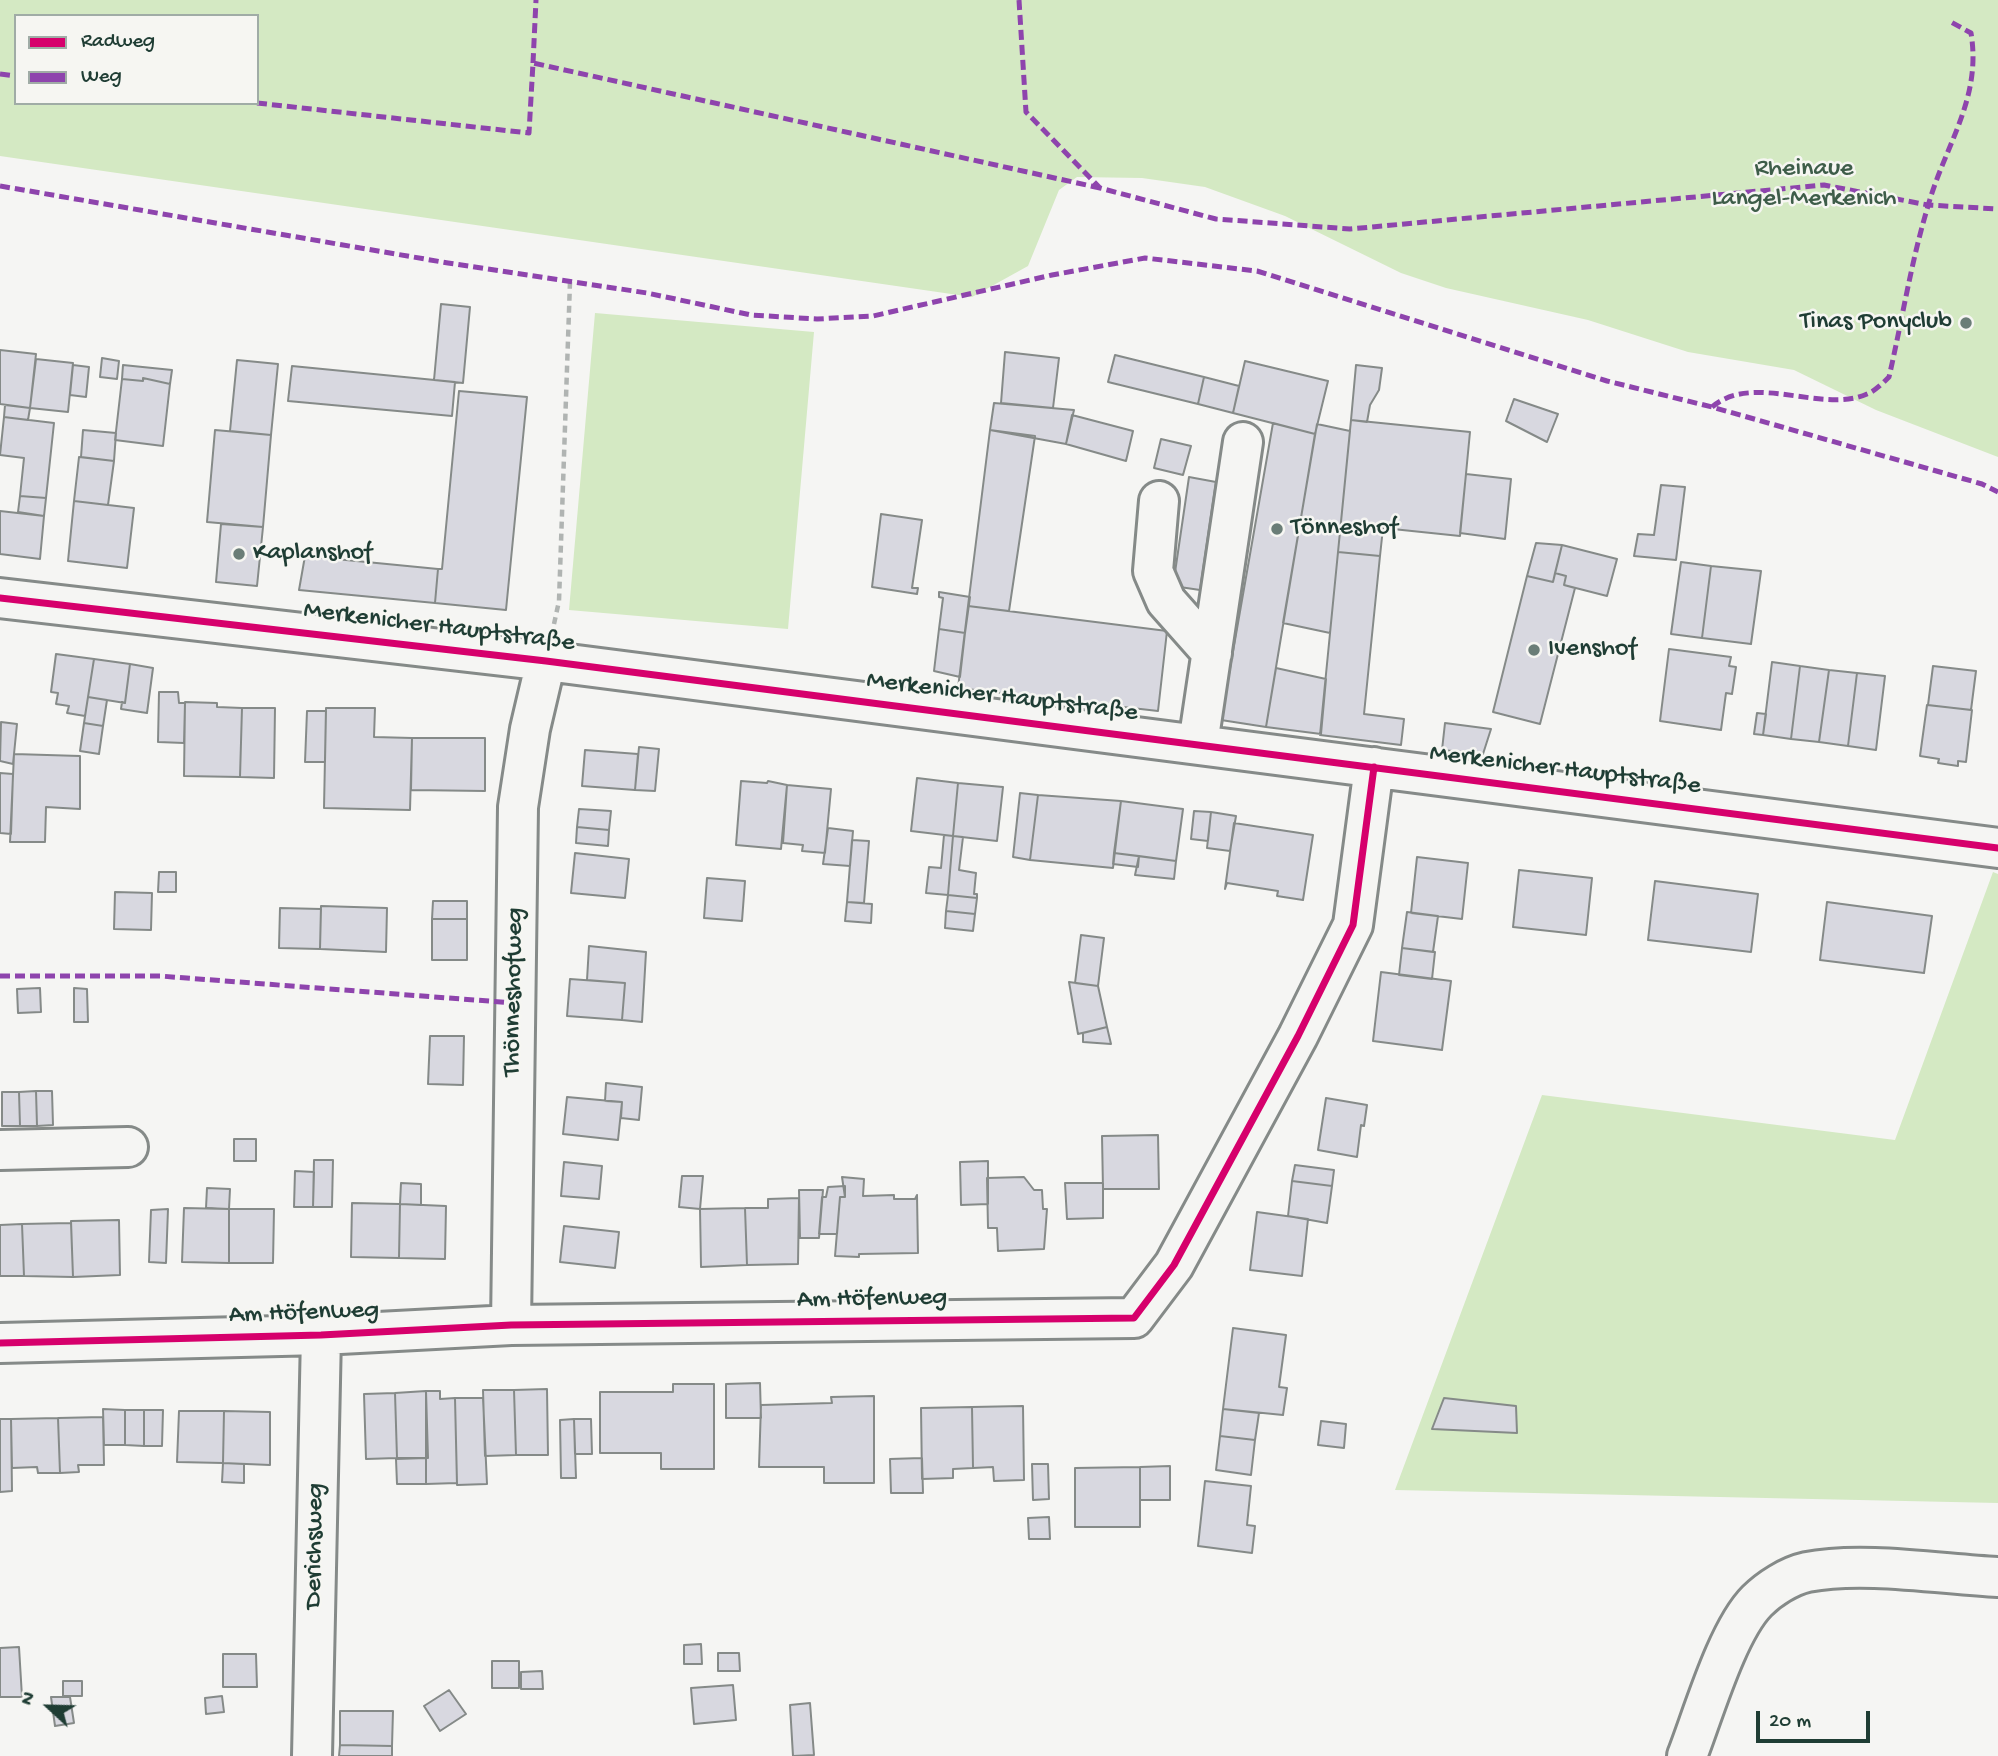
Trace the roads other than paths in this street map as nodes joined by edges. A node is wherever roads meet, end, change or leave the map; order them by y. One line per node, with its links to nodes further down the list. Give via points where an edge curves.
1 (1243, 442): 4 (street)
2 (1158, 501): 4 (street, via 1153,571 1166,601)
3 (0, 598): 5 (street, Merkenicher Hauptstraße)
4 (1212, 653): 6 (street)
5 (546, 661): 6 (street, Merkenicher Hauptstraße); 11 (street, Thönneshofweg, via 519,807)
6 (1198, 744): 7 (street, Merkenicher Hauptstraße)
7 (1374, 767): 8 (street, Merkenicher Hauptstraße); 11 (street, Am Höfenweg, via 1353,925 1174,1265 1134,1318)
8 (1998, 848)
9 (128, 1147): 10 (street)
10 (0, 1150)
11 (511, 1325): 12 (street, Am Höfenweg)
12 (321, 1335): 13 (street, Am Höfenweg); 15 (street, Derichsweg)
13 (0, 1343)
14 (1998, 1577): 16 (street, via 1847,1569 1806,1572 1786,1580 1756,1602 1737,1631)
15 (312, 1756)
16 (1687, 1756)

